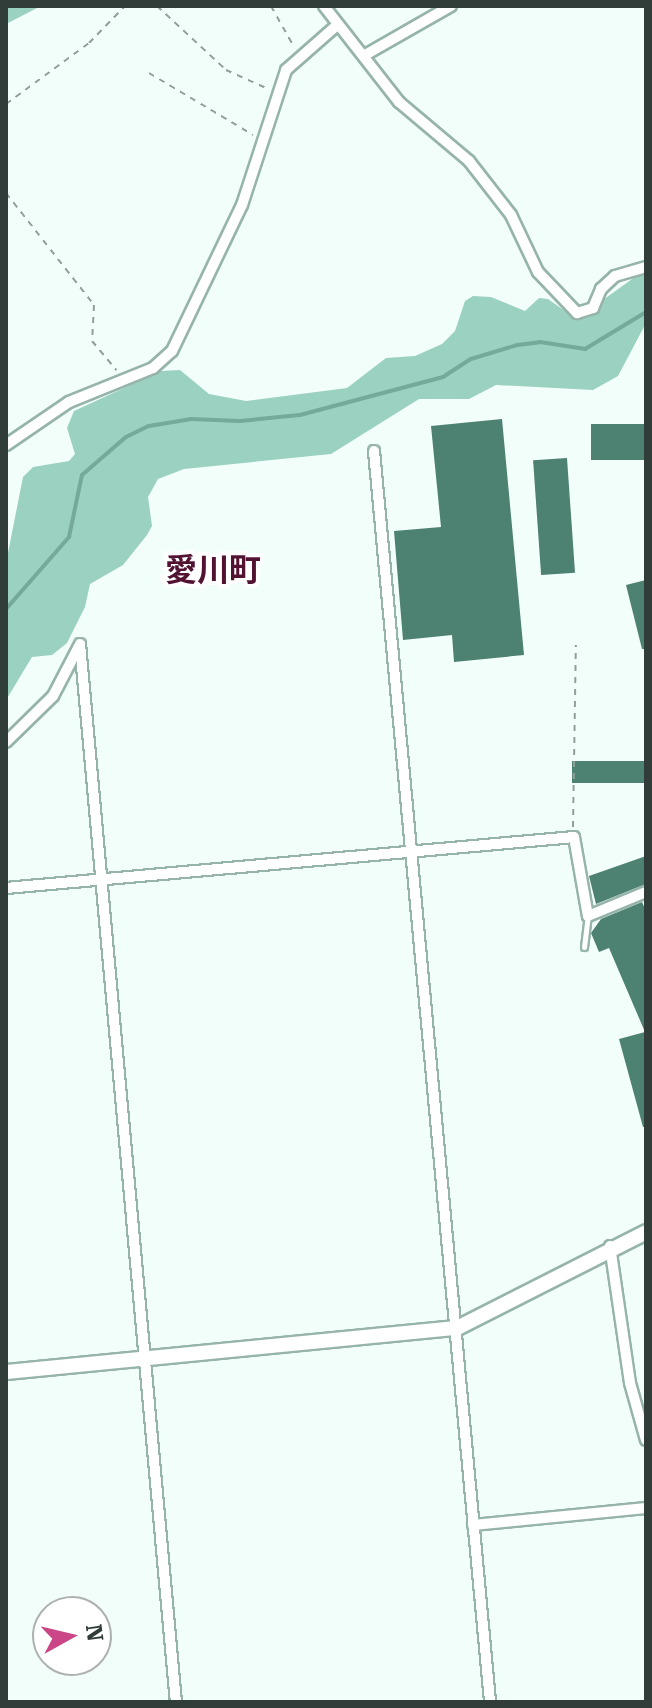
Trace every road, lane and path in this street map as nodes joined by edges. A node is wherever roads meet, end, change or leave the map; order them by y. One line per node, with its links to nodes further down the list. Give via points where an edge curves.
1 (125, 6): 11 (path, via 89,43)
2 (157, 6): 10 (path, via 226,70)
3 (271, 6): 7 (path)
4 (324, 6): 6 (street)
5 (451, 6): 8 (street)
6 (336, 26): 7 (street); 8 (street)
7 (298, 55): 10 (street)
8 (365, 55): 14 (street, via 399,102 469,161 511,215 538,272 577,313 593,308 601,289 615,276)
9 (149, 73): 12 (path)
10 (279, 92): 12 (street)
11 (6, 104)
12 (264, 142): 15 (street, via 242,205 172,351 153,368)
13 (6, 193): 15 (path, via 94,305 92,341)
14 (646, 267)
15 (122, 377): 16 (street, via 69,402)
16 (6, 445)
17 (374, 451): 21 (street)
18 (576, 645): 20 (path)
19 (6, 742): 22 (street, via 53,696 80,644)
20 (574, 837): 21 (street); 25 (street)
21 (412, 851): 22 (street); 29 (street)
22 (101, 880): 23 (street); 30 (street)
23 (6, 888)
24 (646, 892): 25 (street)
25 (588, 916): 26 (lane)
26 (584, 947)
27 (646, 1232): 28 (street)
28 (610, 1246): 29 (street); 32 (street, via 627,1369)
29 (457, 1328): 30 (street); 34 (street)
30 (143, 1360): 31 (street); 35 (street)
31 (6, 1372)
32 (646, 1440)
33 (646, 1508): 34 (street)
34 (473, 1525): 36 (street)
35 (176, 1702)
36 (490, 1702)

